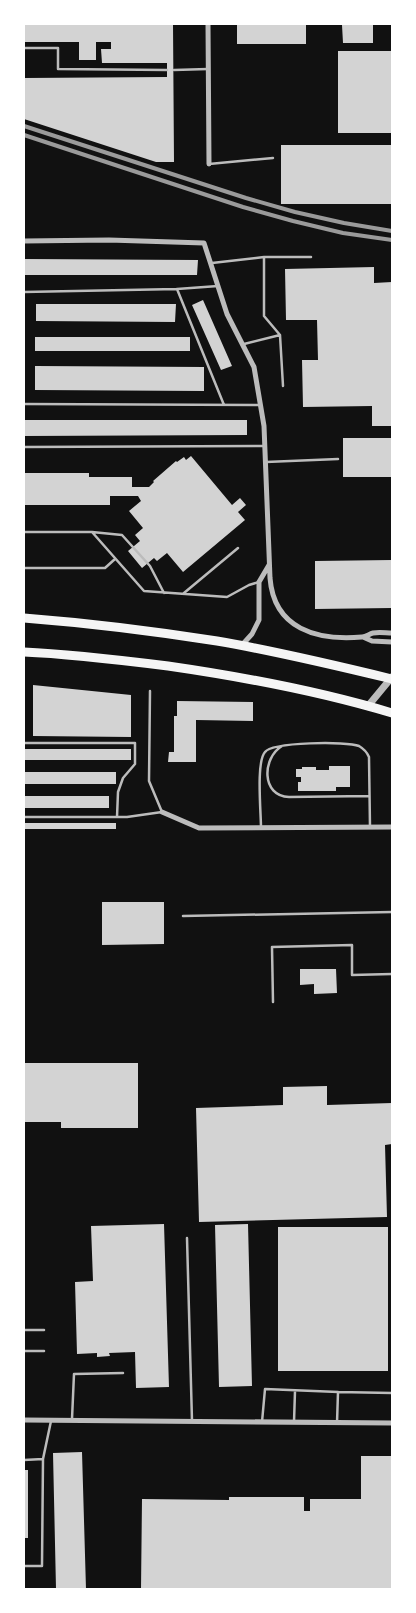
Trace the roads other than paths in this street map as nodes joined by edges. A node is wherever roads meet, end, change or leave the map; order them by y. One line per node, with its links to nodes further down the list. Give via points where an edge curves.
1 (208, 24): 3 (street)
2 (24, 48): 4 (lane, via 58,48 58,69)
3 (208, 69): 5 (lane); 7 (street)
4 (167, 70)
5 (174, 70)
6 (273, 158): 7 (lane)
7 (209, 164)
8 (24, 241): 11 (street, via 204,243)
9 (264, 257): 10 (lane); 11 (lane); 15 (lane, via 264,316)
10 (311, 258)
11 (210, 263): 12 (street)
12 (218, 286): 13 (lane); 16 (street)
13 (177, 289): 14 (lane); 19 (lane)
14 (24, 292)
15 (280, 335): 16 (lane); 17 (lane)
16 (242, 344): 20 (street, via 254,367)
17 (283, 386)
18 (24, 404): 19 (lane)
19 (224, 405): 20 (lane)
20 (262, 405): 21 (street)
21 (266, 446): 22 (lane); 24 (street)
22 (24, 447)
23 (338, 459): 24 (lane)
24 (266, 462): 29 (street)
25 (24, 532): 26 (lane)
26 (92, 532): 28 (lane); 32 (lane, via 122,535 150,566)
27 (238, 548): 33 (lane)
28 (115, 559): 30 (lane, via 105,568); 32 (lane, via 144,591)
29 (269, 564): 31 (street); 36 (street, via 272,596 289,621 312,634)
30 (24, 568)
31 (259, 582): 33 (lane, via 227,597); 38 (street, via 259,620)
32 (164, 593): 33 (lane)
33 (182, 594)
34 (24, 618): 38 (main road, via 146,631)
35 (392, 633): 36 (street)
36 (363, 637): 37 (street)
37 (392, 642)
38 (242, 646): 40 (main road)
39 (24, 652): 42 (main road, via 112,659 206,672)
40 (392, 678): 42 (street)
41 (150, 691): 48 (lane, via 149,781)
42 (368, 706): 43 (main road)
43 (390, 712): 44 (main road)
44 (392, 721)
45 (24, 743): 50 (lane, via 135,743 135,764 123,778 118,792)
46 (284, 746): 47 (lane, via 346,744 359,747 369,757); 47 (lane, via 269,762 269,782 273,791 282,797); 52 (lane, via 265,751 260,764)
47 (370, 796): 53 (lane)
48 (162, 812): 50 (lane); 52 (street, via 199,828)
49 (24, 817): 50 (lane)
50 (118, 817)
51 (392, 827): 53 (street)
52 (261, 828): 53 (street)
53 (370, 828)
54 (392, 912): 55 (lane)
55 (184, 916)
56 (392, 974): 57 (lane, via 352,975 352,946 272,948)
57 (273, 1002)
58 (187, 1238): 70 (lane)
59 (24, 1330): 60 (lane)
60 (44, 1330)
61 (24, 1351): 62 (lane)
62 (44, 1351)
63 (123, 1372): 69 (lane, via 74,1374)
64 (295, 1390): 65 (lane); 71 (lane, via 265,1390); 72 (lane)
65 (338, 1392): 66 (lane); 73 (lane)
66 (392, 1394)
67 (24, 1420): 68 (street)
68 (51, 1421): 69 (street); 75 (lane)
69 (72, 1421): 70 (street)
70 (192, 1422): 71 (street)
71 (262, 1422): 72 (street)
72 (294, 1423): 73 (street)
73 (337, 1423): 74 (street)
74 (392, 1423)
75 (43, 1459): 76 (lane); 77 (lane, via 42,1566)
76 (24, 1460)
77 (24, 1566)

